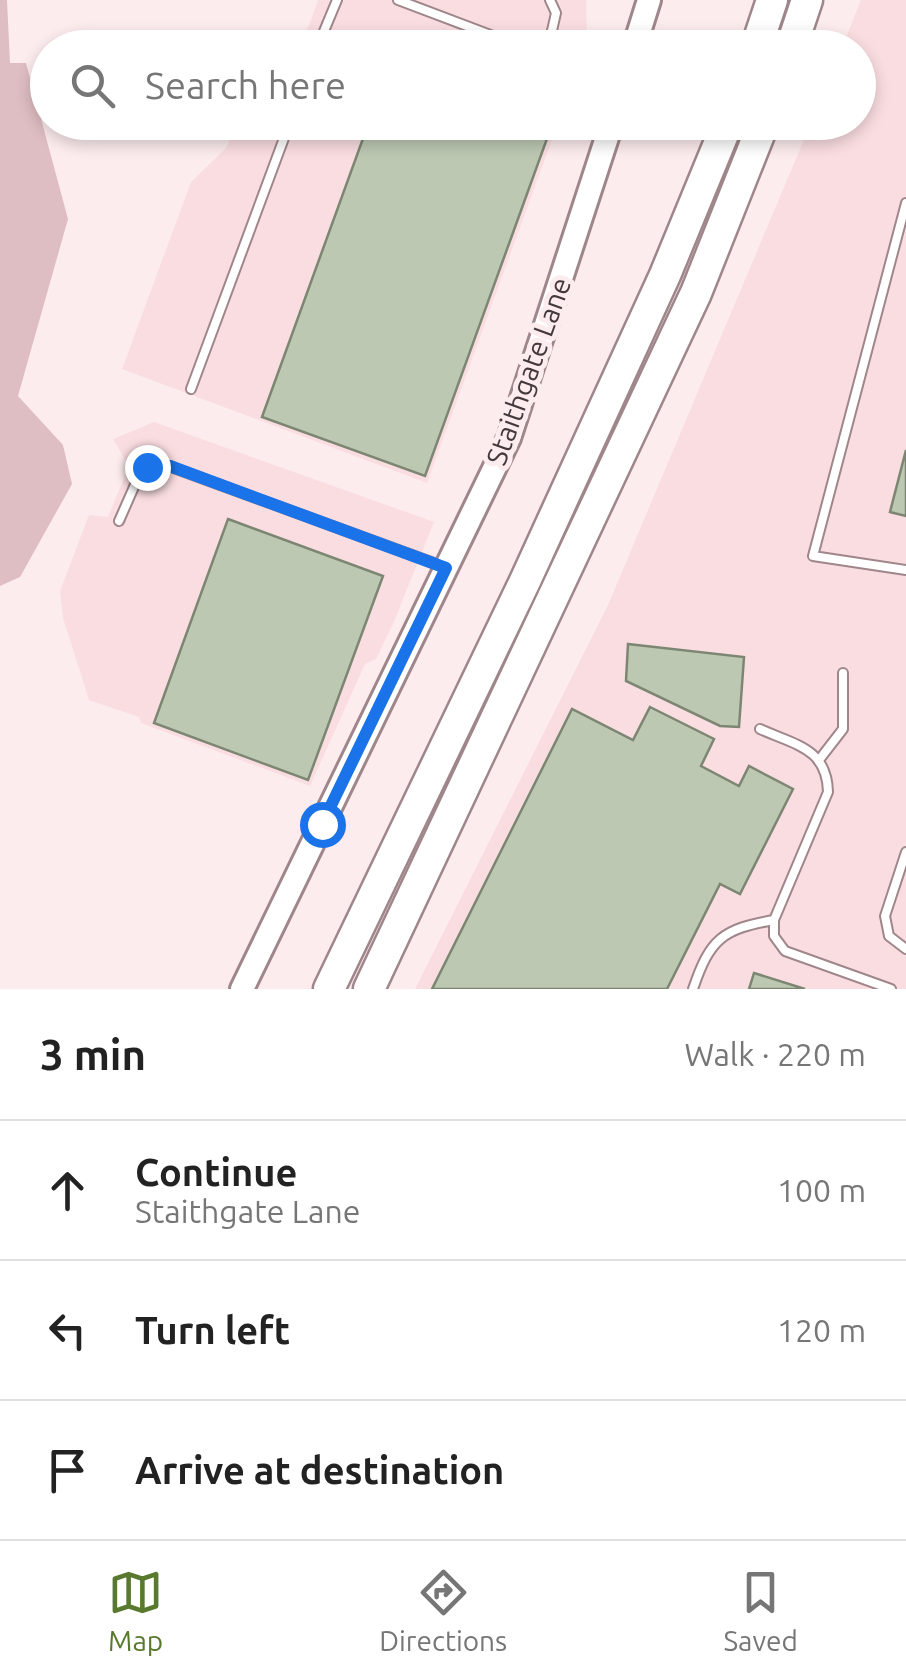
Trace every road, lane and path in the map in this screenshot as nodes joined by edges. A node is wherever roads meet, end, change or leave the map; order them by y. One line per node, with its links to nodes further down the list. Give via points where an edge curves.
1 (337, 0): 7 (lane)
2 (550, 0): 9 (lane)
3 (649, 0): 10 (street)
4 (772, 0): 11 (highway)
5 (807, 0): 12 (highway)
6 (402, 1): 8 (lane)
7 (324, 30)
8 (478, 30)
9 (552, 30)
10 (640, 30)
11 (762, 30)
12 (797, 30)
13 (283, 140): 18 (lane)
14 (606, 140): 20 (street, Staithgate Lane, via 509,438)
15 (721, 140): 29 (highway, via 525,581)
16 (757, 140): 30 (highway, via 696,293)
17 (906, 203): 21 (lane, via 813,556)
18 (191, 389)
19 (119, 522): 20 (lane, via 141,471 163,464)
20 (446, 568): 28 (street, Staithgate Lane)
21 (906, 570)
22 (842, 673): 24 (lane, via 843,729)
23 (760, 729): 24 (lane)
24 (819, 760): 26 (lane, via 828,792)
25 (906, 852): 27 (lane, via 885,916 889,936)
26 (774, 920): 31 (lane, via 738,926 716,940); 32 (lane, via 774,936 785,951)
27 (906, 949)
28 (242, 989)
29 (328, 989)
30 (368, 989)
31 (694, 989)
32 (891, 989)

